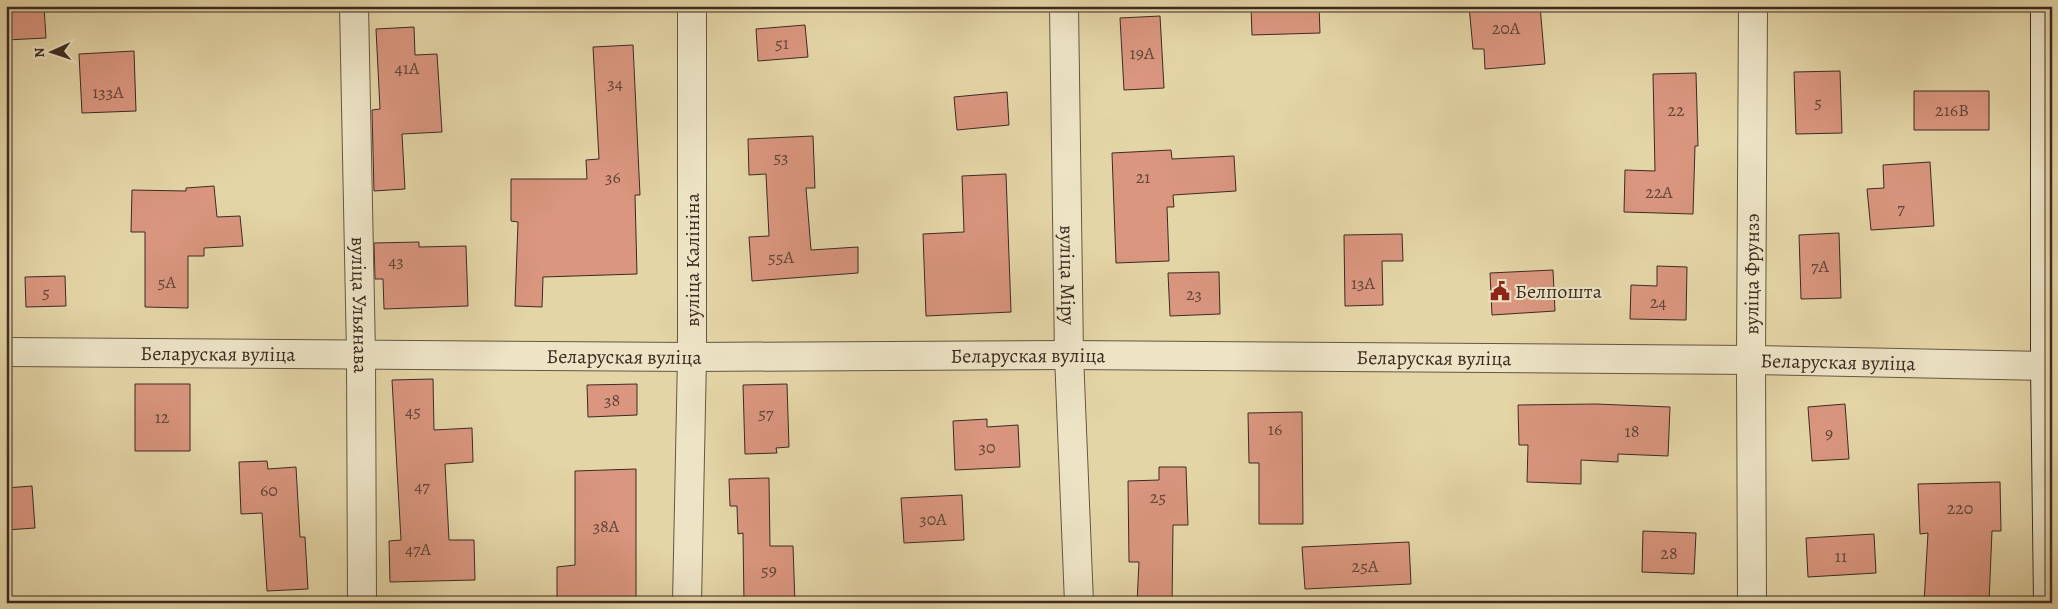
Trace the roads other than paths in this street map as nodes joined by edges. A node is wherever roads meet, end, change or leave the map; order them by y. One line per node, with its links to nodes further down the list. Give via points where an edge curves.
1 (354, 6): 7 (street, вуліца Ульянава)
2 (692, 6): 9 (street, вуліца Калініна)
3 (1064, 6): 8 (street, вуліца Міру)
4 (1753, 6): 10 (street, вуліца Фрунзэ)
5 (2044, 6): 11 (street)
6 (6, 352): 7 (street, Беларуская вуліца)
7 (362, 354): 9 (street, Беларуская вуліца); 12 (street, вуліца Ульянава)
8 (1069, 355): 9 (street, Беларуская вуліца); 10 (street, Беларуская вуліца); 14 (street, вуліца Міру)
9 (692, 357): 13 (street, вуліца Калініна)
10 (1751, 360): 11 (street, Беларуская вуліца); 15 (street, вуліца Фрунзэ)
11 (2048, 366): 16 (street)
12 (362, 603)
13 (687, 603)
14 (1079, 603)
15 (1752, 603)
16 (2048, 603)

